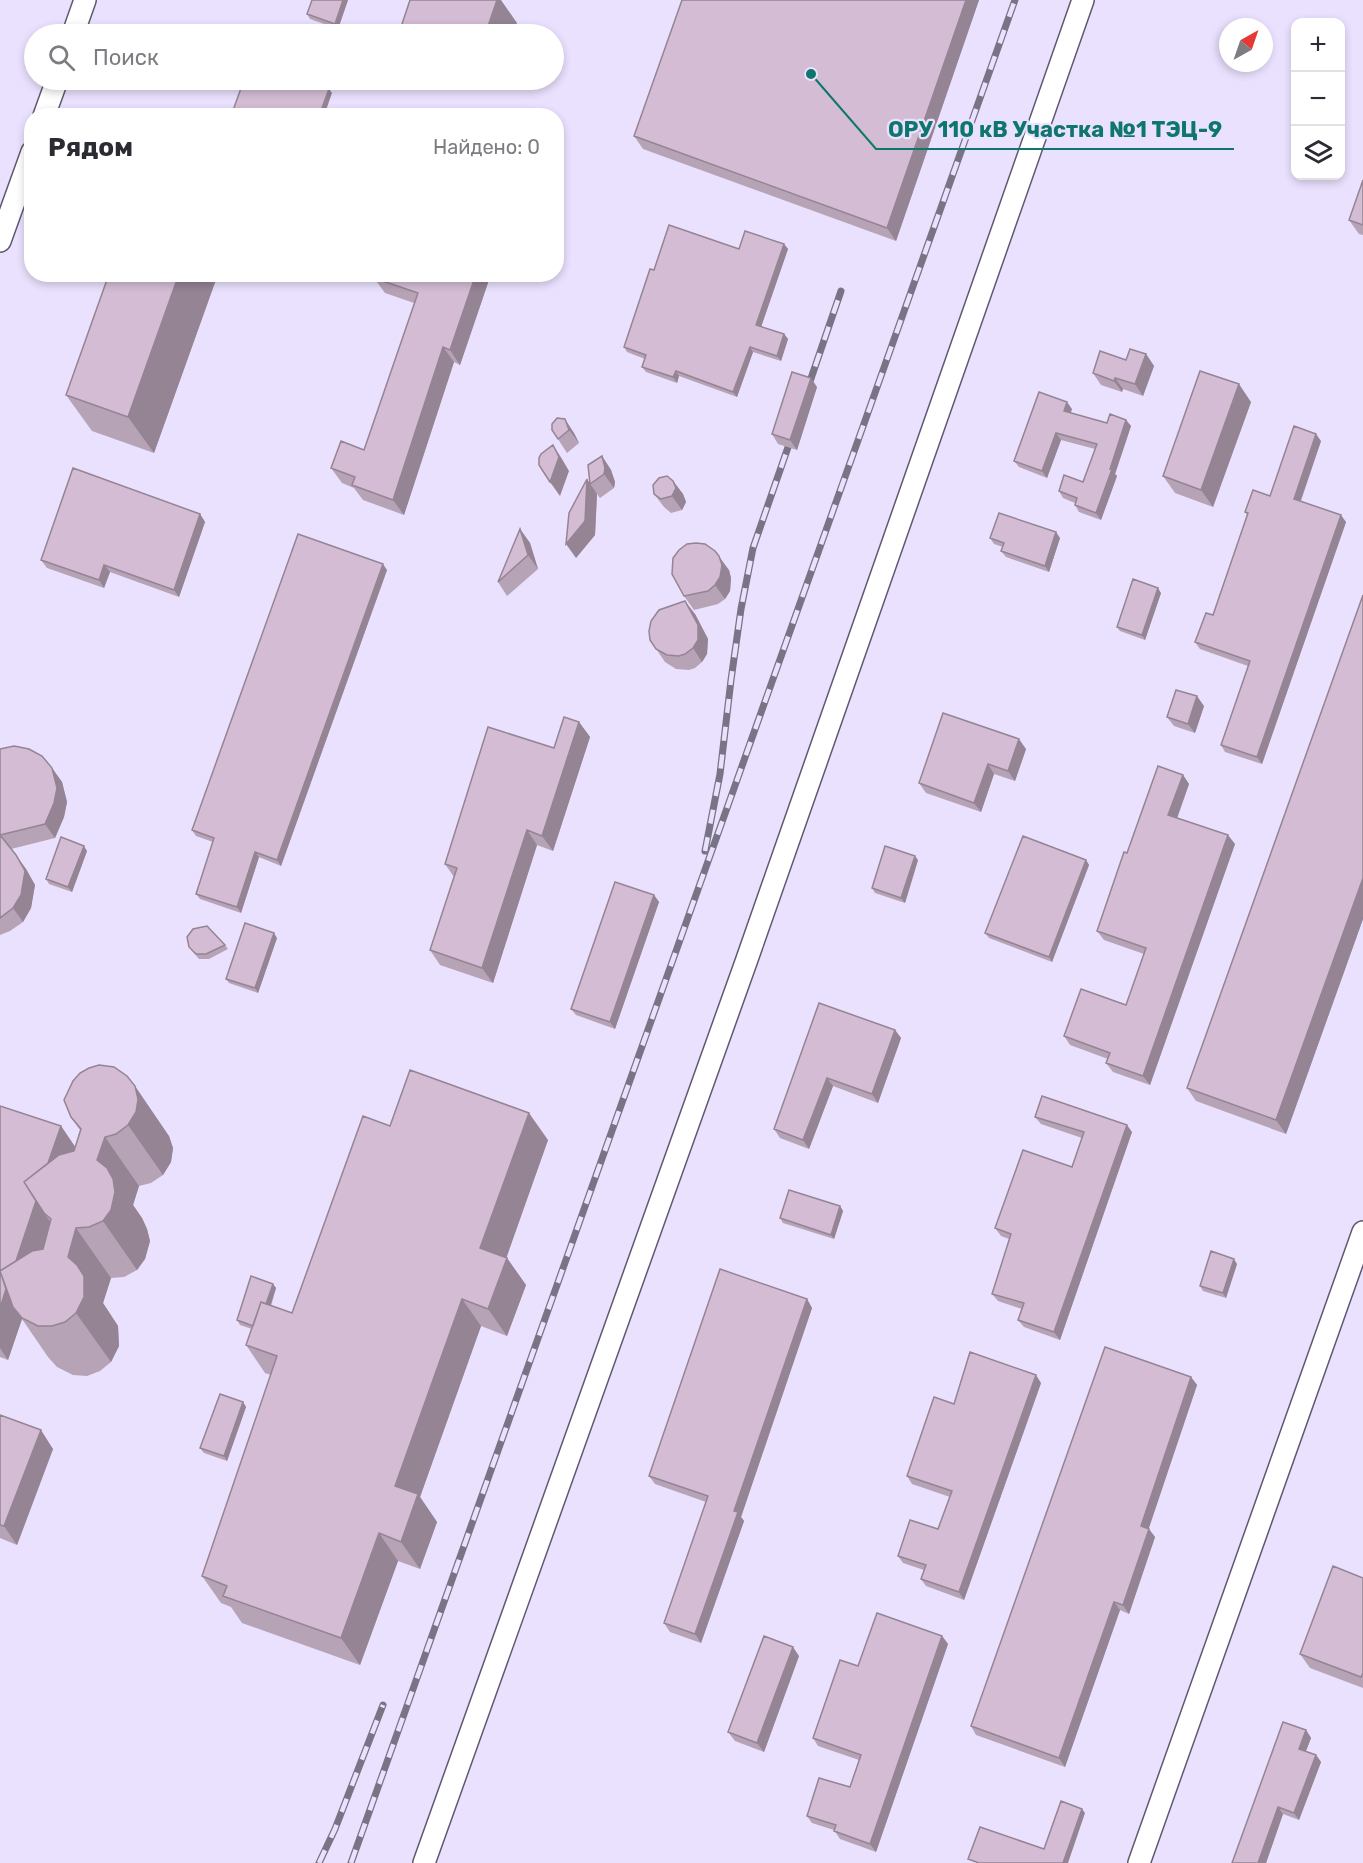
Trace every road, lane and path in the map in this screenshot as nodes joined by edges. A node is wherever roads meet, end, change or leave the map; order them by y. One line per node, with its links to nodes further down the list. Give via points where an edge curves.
1 (85, 0): 3 (street)
2 (1083, 0): 9 (street, via 746,962)
3 (77, 24)
4 (53, 90): 5 (street)
5 (47, 108)
6 (24, 174): 7 (street)
7 (0, 241)
8 (1363, 1232): 10 (street)
9 (424, 1863)
10 (1139, 1863)

